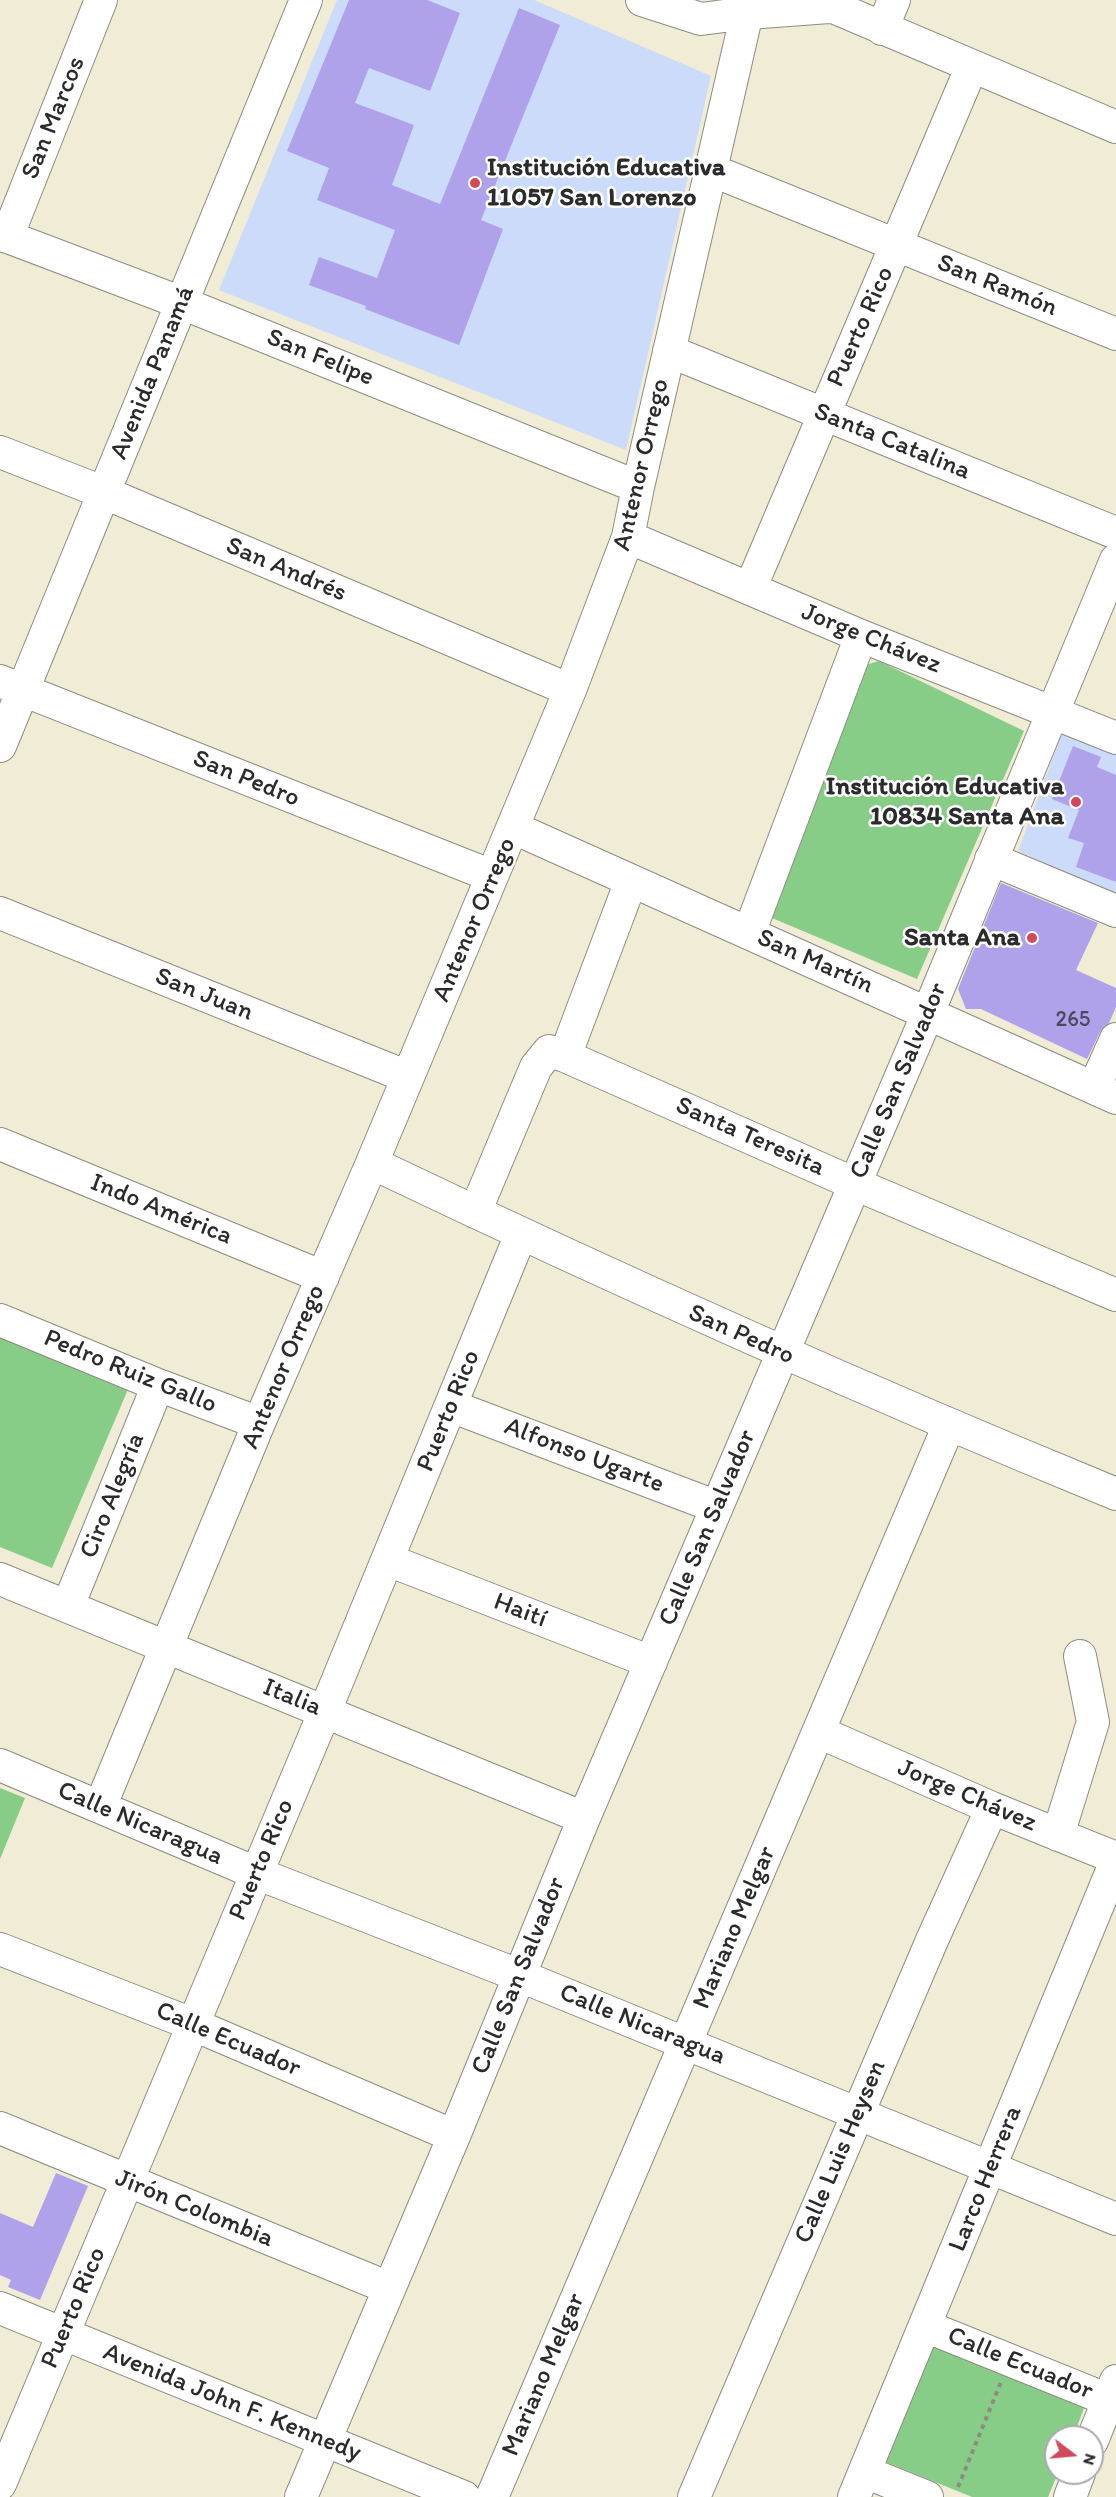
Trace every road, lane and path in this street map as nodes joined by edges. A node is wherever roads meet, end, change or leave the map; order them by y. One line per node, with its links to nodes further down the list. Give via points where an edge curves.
1 (101, 0): 11 (street, San Marcos)
2 (306, 0): 13 (street, Avenida Panamá)
3 (642, 0): 6 (street, via 701,20)
4 (894, 0): 7 (street)
5 (823, 3): 6 (street); 7 (street)
6 (749, 6): 10 (street, Antenor Orrego)
7 (882, 29): 8 (street)
8 (972, 66): 9 (street); 12 (street, Puerto Rico)
9 (1116, 127)
10 (711, 170): 12 (street, San Ramón); 15 (street, Antenor Orrego)
11 (3, 235): 13 (street, San Felipe)
12 (896, 245): 14 (street, San Ramón); 16 (street, Puerto Rico)
13 (182, 303): 18 (street, San Felipe); 19 (street, Avenida Panamá)
14 (1116, 334)
15 (669, 351): 16 (street, Santa Catalina); 18 (street, Antenor Orrego)
16 (823, 414): 20 (street, Santa Catalina); 23 (street, Puerto Rico)
17 (0, 452): 19 (street, San Andrés)
18 (638, 487): 21 (street, Antenor Orrego)
19 (105, 493): 25 (street, Avenida Panamá); 26 (street, San Andrés)
20 (1116, 532)
21 (628, 537): 23 (street, Jorge Chávez); 26 (street, Antenor Orrego)
22 (1116, 560): 27 (street, Calle San Salvador)
23 (750, 589): 24 (street, Jorge Chávez)
24 (861, 636): 27 (street, Jorge Chávez); 36 (street)
25 (11, 686): 29 (street, Avenida Panamá); 32 (street, San Pedro)
26 (570, 690): 30 (street, Antenor Orrego)
27 (1052, 712): 28 (street, Jorge Chávez); 31 (street, Calle San Salvador)
28 (1116, 738)
29 (0, 746)
30 (514, 828): 32 (street, Antenor Orrego); 33 (street, San Martín)
31 (992, 859): 34 (street); 37 (street, Calle San Salvador)
32 (492, 876): 40 (street, Antenor Orrego)
33 (631, 881): 36 (street, San Martín); 39 (street)
34 (1116, 910)
35 (0, 913): 40 (street, San Juan)
36 (749, 933): 37 (street, San Martín)
37 (928, 1012): 41 (street, San Martín); 44 (street, Calle San Salvador)
38 (1116, 1039): 41 (street)
39 (557, 1053): 44 (street, Santa Teresita); 45 (street, via 536,1067)
40 (408, 1077): 43 (street, Antenor Orrego)
41 (1105, 1093)
42 (0, 1144): 47 (street, Indo América)
43 (372, 1163): 45 (street, San Pedro); 47 (street, Antenor Orrego)
44 (855, 1184): 48 (street, Santa Teresita); 50 (street, Calle San Salvador)
45 (475, 1212): 46 (street, San Pedro)
46 (521, 1234): 50 (street, San Pedro); 52 (street, Puerto Rico)
47 (322, 1277): 53 (street, Antenor Orrego)
48 (1116, 1295)
49 (0, 1320): 51 (street, Pedro Ruiz Gallo)
50 (783, 1354): 54 (street, San Pedro); 56 (street, Calle San Salvador)
51 (158, 1385): 53 (street, Pedro Ruiz Gallo); 59 (street, Ciro Alegría)
52 (451, 1406): 56 (street, Alfonso Ugarte); 57 (street, Puerto Rico)
53 (260, 1423): 60 (street, Antenor Orrego)
54 (949, 1425): 55 (street, San Pedro); 64 (street, Mariano Melgar)
55 (1116, 1494)
56 (717, 1507): 62 (street, Calle San Salvador)
57 (388, 1560): 62 (street, Haití); 63 (street, Puerto Rico)
58 (0, 1578): 59 (street, Italia)
59 (68, 1606): 60 (street, Italia)
60 (168, 1646): 63 (street, Italia); 66 (street, Antenor Orrego)
61 (1080, 1656): 69 (street, via 1093,1722)
62 (651, 1662): 68 (street, Calle San Salvador)
63 (325, 1711): 68 (street, Italia); 71 (street, Puerto Rico)
64 (819, 1732): 67 (street, Jorge Chávez); 75 (street, Mariano Melgar)
65 (0, 1765): 66 (street, Calle Nicaragua)
66 (100, 1807): 71 (street, Calle Nicaragua)
67 (992, 1808): 69 (street, Jorge Chávez); 76 (street, Calle Luis Heysen)
68 (584, 1818): 73 (street, Calle San Salvador)
69 (1058, 1834): 70 (street, Jorge Chávez)
70 (1116, 1859): 79 (street, Larco Herrera)
71 (256, 1873): 73 (street, Calle Nicaragua); 74 (street, Puerto Rico)
72 (0, 1949): 74 (street, Calle Ecuador)
73 (518, 1975): 75 (street, Calle Nicaragua); 78 (street, Calle San Salvador)
74 (192, 2024): 78 (street, Calle Ecuador); 80 (street, Puerto Rico)
75 (686, 2044): 76 (street, Calle Nicaragua); 97 (street, Mariano Melgar)
76 (858, 2113): 79 (street, Calle Nicaragua); 98 (street, Calle Luis Heysen)
77 (0, 2128): 80 (street, Jirón Colombia)
78 (454, 2136): 82 (street, Calle San Salvador)
79 (991, 2167): 81 (street, Calle Nicaragua); 84 (street, Larco Herrera)
80 (127, 2182): 82 (street, Jirón Colombia); 85 (street, Puerto Rico)
81 (1116, 2219)
82 (389, 2288): 89 (street, Calle San Salvador)
83 (0, 2308): 85 (street, Avenida John F. Kennedy)
84 (925, 2326): 87 (street, Calle Ecuador); 91 (street, Larco Herrera)
85 (64, 2334): 89 (street, Avenida John F. Kennedy); 90 (street, Puerto Rico)
86 (1004, 2376): 92 (path)
87 (1114, 2394): 88 (street)
88 (1099, 2425)
89 (325, 2441): 95 (street, Calle San Salvador); 96 (street, Avenida John F. Kennedy)
90 (0, 2484)
91 (860, 2485): 99 (street)
92 (958, 2487)
93 (0, 2492): 94 (street)
94 (12, 2497)
95 (301, 2497)
96 (464, 2497)
97 (492, 2497)
98 (694, 2497)
99 (927, 2497)

